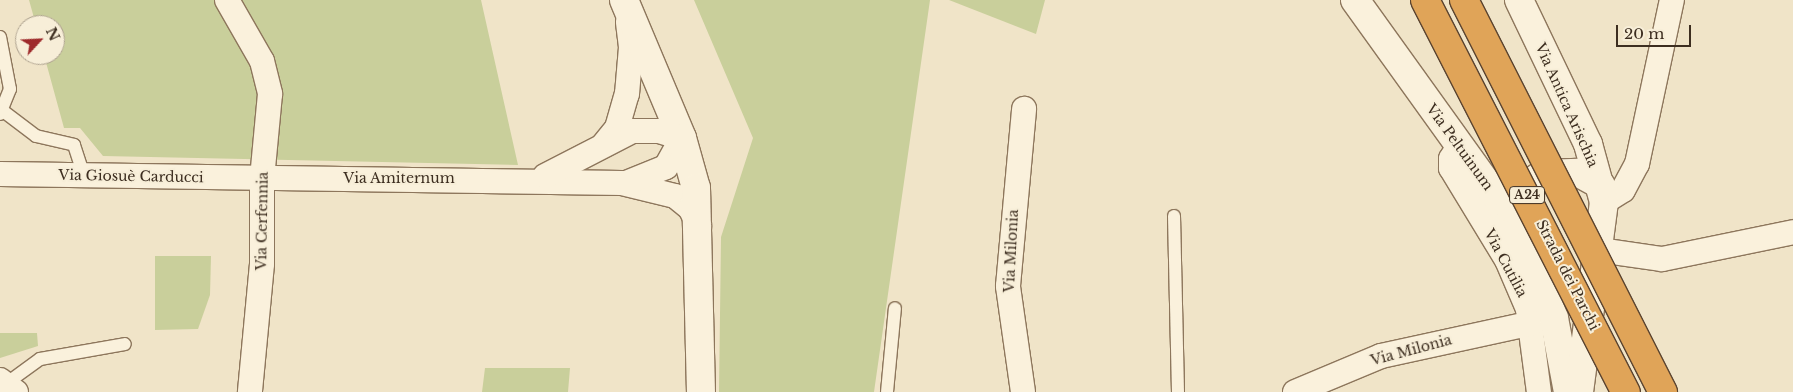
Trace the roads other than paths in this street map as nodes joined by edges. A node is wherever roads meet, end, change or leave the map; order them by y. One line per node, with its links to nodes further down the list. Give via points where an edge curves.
1 (226, 0): 16 (street, Via Cerfennia, via 255,46 267,76 270,127)
2 (1355, 0): 13 (main road, Via Peltuinum)
3 (1425, 0): 39 (highway, Strada dei Parchi / A24, bridge)
4 (1464, 0): 40 (highway, A24, bridge)
5 (1518, 0): 19 (main road, Via Antica Arischia, via 1588,144)
6 (1672, 0): 19 (street, via 1637,164 1623,190)
7 (624, 1): 11 (main road); 12 (street, via 632,47 628,85 617,128)
8 (0, 37): 10 (lane, via 10,88)
9 (1024, 109): 33 (street, Via Milonia, via 1008,286)
10 (1, 113): 15 (lane, via 36,136 74,145)
11 (682, 138): 12 (street, Via Amiternum, via 636,130); 18 (street, via 662,170); 22 (main road, via 696,188)
12 (603, 145): 17 (street, Via Amiternum)
13 (1460, 146): 20 (main road, Via Peltuinum); 27 (street, Via Cutilia, via 1451,159 1451,168 1516,276)
14 (0, 174): 15 (street, Via Giosuè Carducci)
15 (84, 175): 16 (street, Via Giosuè Carducci)
16 (262, 178): 17 (street, Via Amiternum); 30 (street, Via Cerfennia, via 262,264)
17 (536, 179): 18 (street, Via Amiternum)
18 (622, 183): 22 (street, Via Amiternum, via 675,196 690,208)
19 (1602, 194): 20 (main road, via 1579,173 1543,174 1518,191); 25 (main road, Via Antica Arischia)
20 (1508, 215): 24 (main road, Via Peltuinum)
21 (1174, 216): 34 (lane)
22 (699, 226): 31 (main road)
23 (1793, 232): 25 (street, via 1676,258 1635,258)
24 (1525, 246): 25 (main road, via 1535,257 1558,267 1586,262); 37 (main road, Via Peltuinum, via 1554,318)
25 (1599, 250): 38 (main road, Via Antica Arischia)
26 (895, 308): 32 (lane)
27 (1532, 323): 35 (street, Via Milonia, via 1389,354); 36 (street, Via Cutilia)
28 (125, 344): 29 (lane, via 40,359)
29 (8, 385)
30 (250, 392)
31 (701, 392)
32 (887, 392)
33 (1022, 392)
34 (1178, 392)
35 (1295, 392)
36 (1539, 392)
37 (1568, 392)
38 (1579, 392)
39 (1626, 392)
40 (1663, 392)

